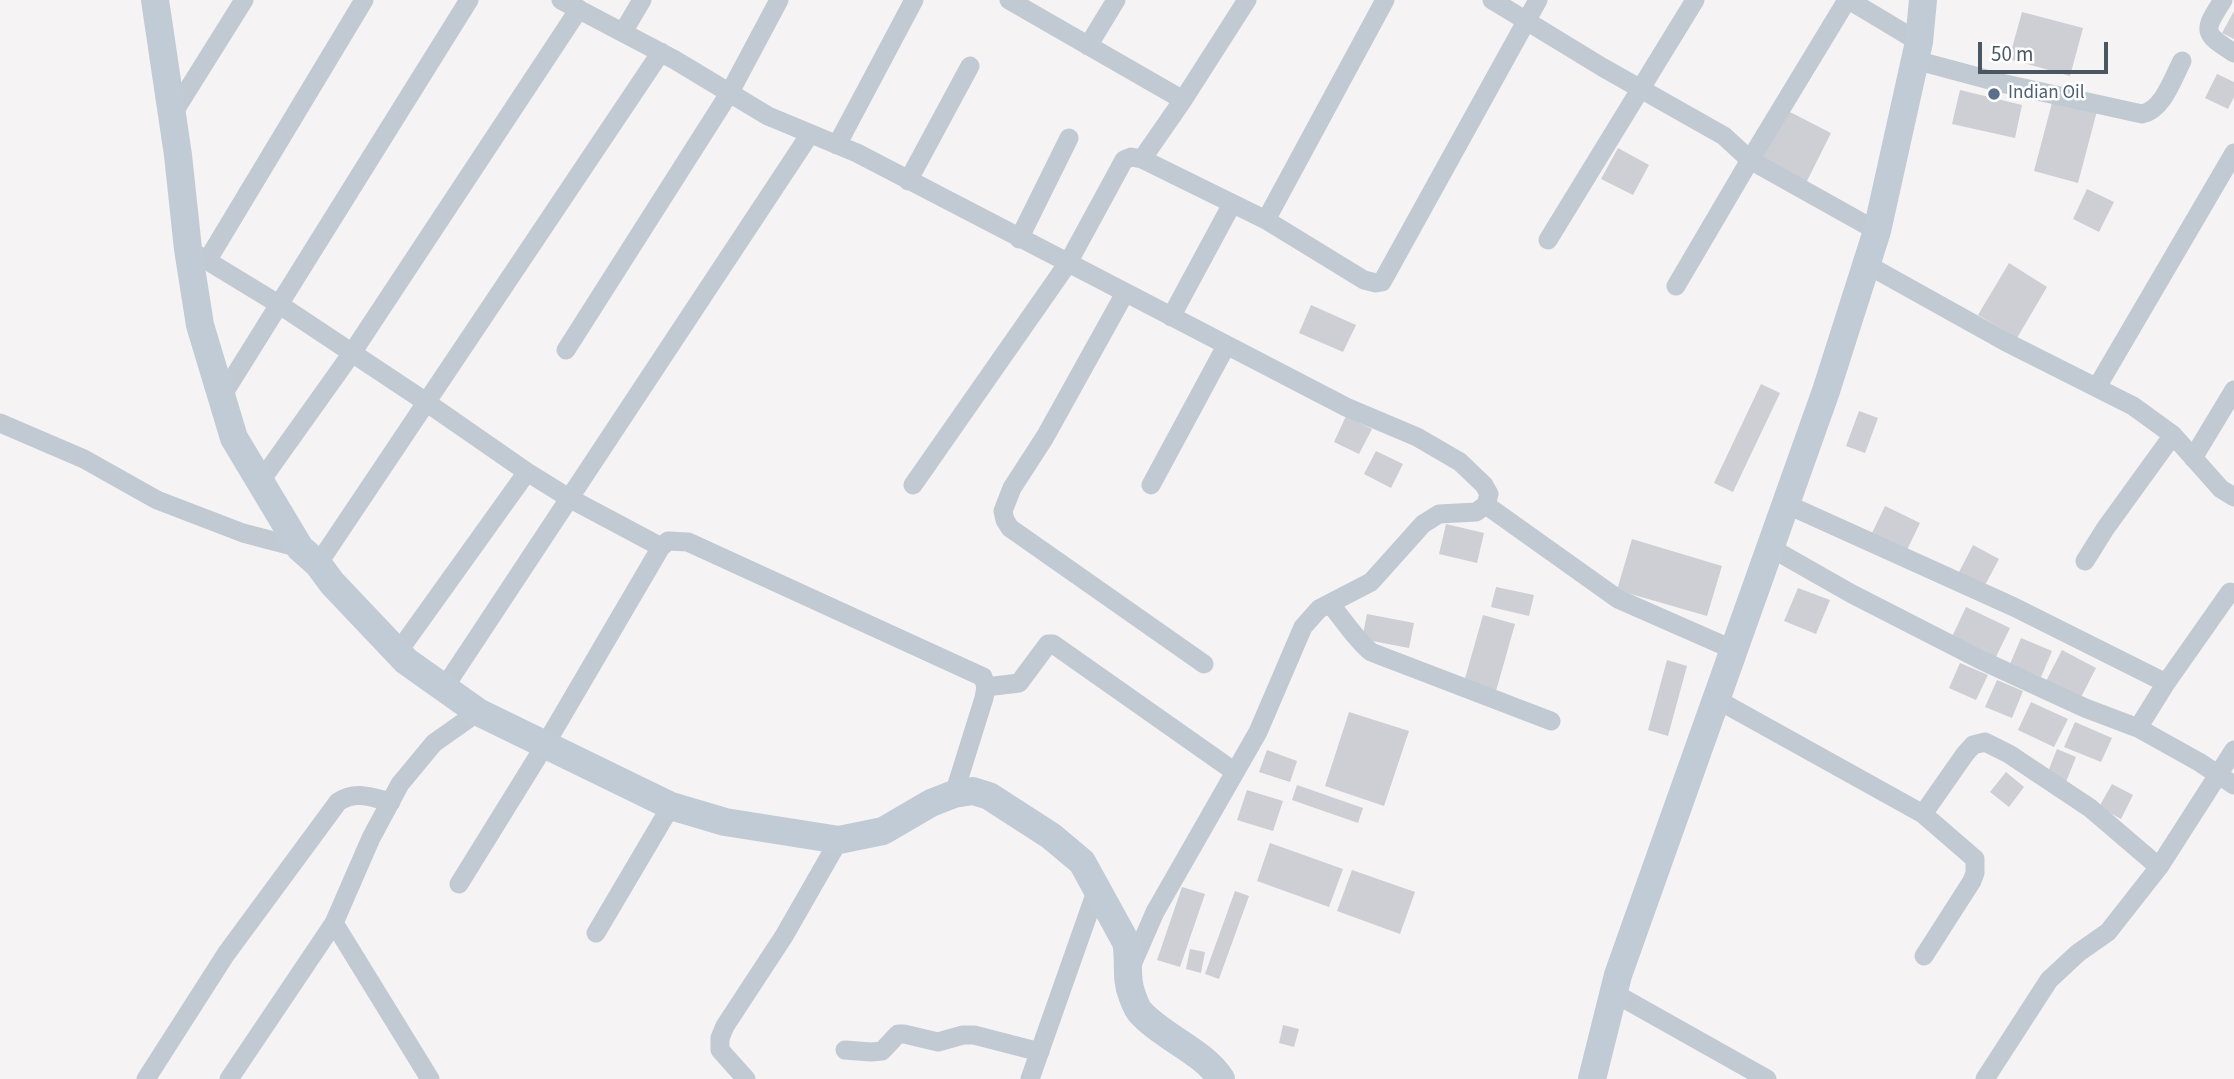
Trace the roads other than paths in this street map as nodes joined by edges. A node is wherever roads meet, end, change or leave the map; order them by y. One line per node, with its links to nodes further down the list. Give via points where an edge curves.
1 (155, 0): 31 (main road)
2 (244, 0): 31 (street)
3 (364, 0): 44 (street)
4 (469, 0): 49 (street)
5 (642, 0): 21 (street)
6 (779, 0): 29 (street)
7 (914, 0): 34 (street)
8 (1009, 0): 19 (street)
9 (1116, 0): 22 (street)
10 (1247, 0): 30 (street)
11 (1385, 0): 40 (street)
12 (1492, 0): 20 (street)
13 (1538, 0): 20 (street)
14 (1695, 0): 28 (street)
15 (1848, 0): 23 (street); 37 (street)
16 (1923, 0): 23 (main road)
17 (2223, 0): 25 (street, via 2209,23 2209,32)
18 (570, 5): 21 (street); 53 (street)
19 (1043, 8): 22 (street)
20 (1525, 21): 28 (street); 40 (street, via 1382,282 1364,280)
21 (623, 32): 24 (street)
22 (1088, 46): 30 (street)
23 (1917, 51): 26 (street, via 2001,83 2143,114 2159,104); 41 (main road)
24 (661, 52): 29 (street); 57 (street)
25 (2234, 53)
26 (2182, 61)
27 (970, 66): 38 (street)
28 (1639, 89): 37 (street, via 1724,136); 43 (street)
29 (730, 92): 32 (street, via 768,116); 52 (street)
30 (1183, 100): 36 (street)
31 (172, 115): 44 (main road)
32 (810, 134): 34 (street); 66 (street)
33 (1069, 138): 42 (street)
34 (837, 145): 38 (street)
35 (2234, 153): 54 (street)
36 (1142, 159): 39 (street); 45 (street, via 1124,160)
37 (1750, 160): 41 (street); 47 (street)
38 (908, 181): 42 (street)
39 (1232, 204): 40 (street); 50 (street)
40 (1266, 220)
41 (1877, 231): 46 (main road)
42 (1019, 239): 45 (street)
43 (1548, 240)
44 (197, 255): 49 (street); 56 (main road, via 200,325)
45 (1068, 264): 48 (street); 63 (street)
46 (1866, 264): 54 (street); 67 (main road)
47 (1676, 286)
48 (1125, 293): 50 (street); 77 (street, via 1003,511 1010,528)
49 (280, 305): 53 (street); 56 (street)
50 (1171, 317): 51 (street)
51 (1226, 346): 64 (street); 68 (street, via 1460,462 1484,485 1489,494)
52 (566, 350)
53 (352, 353): 57 (street); 62 (street)
54 (2097, 387): 59 (street)
55 (2234, 390): 60 (street)
56 (222, 396): 62 (main road, via 234,438)
57 (426, 402): 61 (street); 71 (street)
58 (0, 423): 71 (street, via 84,459 156,500)
59 (2172, 435): 60 (street); 72 (street)
60 (2193, 458): 65 (street)
61 (527, 472): 66 (street); 76 (street)
62 (260, 482): 71 (main road)
63 (913, 485)
64 (1151, 485)
65 (2234, 497)
66 (569, 498): 69 (street); 80 (street)
67 (1786, 504): 70 (main road); 78 (street, via 2014,607)
68 (1486, 505): 74 (street, via 1476,512 1438,514 1423,524 1371,582); 75 (street, via 1619,599)
69 (661, 547): 79 (street, via 668,541 688,542 973,671 983,677); 85 (street)
70 (1771, 548): 75 (main road); 84 (street, via 1981,660)
71 (309, 556): 76 (main road)
72 (2085, 561)
73 (2230, 592): 78 (street)
74 (1330, 604): 83 (street, via 1371,652); 87 (street, via 1303,627 1258,732)
75 (1734, 650): 81 (main road)
76 (398, 653): 80 (main road)
77 (1204, 664)
78 (2166, 683): 84 (street)
79 (986, 687): 87 (street, via 1019,683 1048,644 1053,644); 89 (street)
80 (444, 688): 82 (main road)
81 (1716, 699): 92 (street); 101 (main road)
82 (478, 712): 85 (main road); 90 (street, via 434,743)
83 (1551, 721)
84 (2138, 728): 88 (street)
85 (545, 745): 91 (main road); 95 (street)
86 (2234, 750): 88 (street)
87 (1235, 772): 100 (street, via 1155,912)
88 (2226, 780): 94 (street)
89 (954, 794): 93 (main road, via 883,831); 96 (main road, via 973,791 989,796 1051,836 1082,863)
90 (391, 802): 97 (street); 104 (street, via 359,794 338,802 226,954)
91 (671, 806): 93 (main road, via 725,822); 98 (street)
92 (1926, 811): 94 (street, via 1965,754 1985,741 2090,808); 99 (street, via 1976,865 1972,881)
93 (839, 840): 107 (street, via 720,1038 720,1050)
94 (2159, 867): 112 (street, via 2108,932 2049,980)
95 (459, 884)
96 (1097, 889): 100 (main road, via 1126,942); 103 (street)
97 (334, 923): 105 (street); 106 (street)
98 (596, 933)
99 (1924, 956)
100 (1127, 974): 109 (main road, via 1140,1014)
101 (1614, 993): 110 (main road); 111 (street)
102 (845, 1050): 103 (street, via 882,1051 898,1034 904,1034 938,1042 974,1035)
103 (1040, 1052): 108 (street)
104 (146, 1079)
105 (229, 1079)
106 (430, 1079)
107 (746, 1079)
108 (1030, 1079)
109 (1222, 1079)
110 (1592, 1079)
111 (1767, 1079)
112 (1986, 1079)

